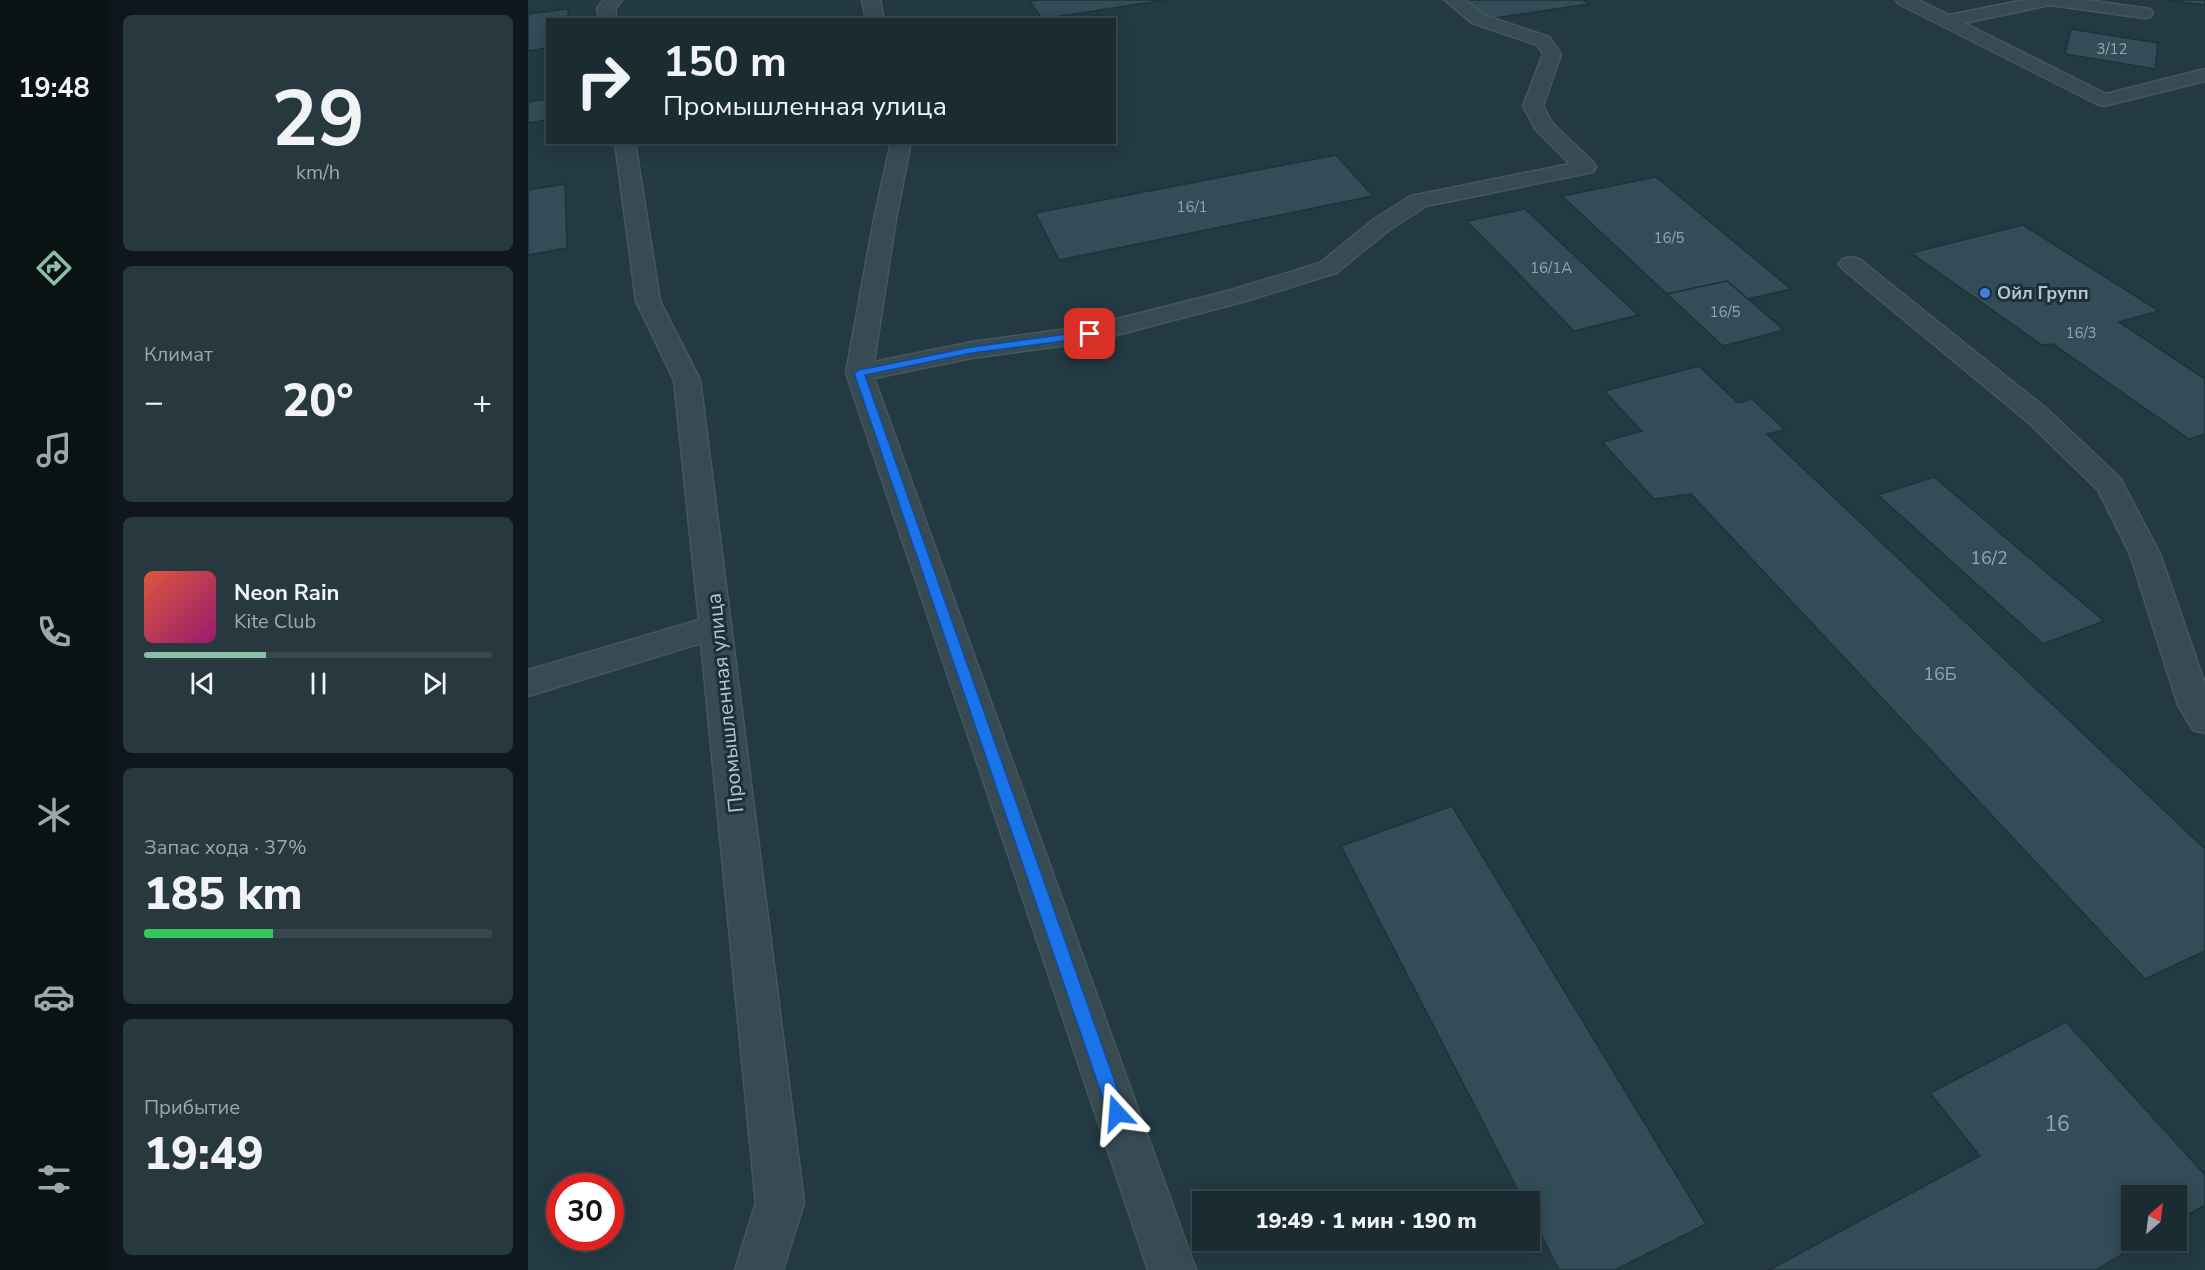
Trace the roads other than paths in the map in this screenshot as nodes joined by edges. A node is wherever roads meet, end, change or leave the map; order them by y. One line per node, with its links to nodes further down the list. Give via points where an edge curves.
1 (613, 0): 7 (street, via 606,8)
2 (871, 0): 8 (street)
3 (1454, 0): 14 (street, via 1479,19 1543,41 1551,54 1533,106 1543,126 1585,166 1419,201 1381,225 1328,268 1237,296 1090,334 972,350)
4 (1905, 0): 9 (street)
5 (2050, 0): 6 (street); 9 (street)
6 (2144, 13)
7 (608, 18)
8 (875, 18)
9 (1946, 21): 10 (street, via 2104,100)
10 (2205, 75)
11 (626, 144): 15 (street, Промышленная улица, via 648,301 687,381)
12 (901, 144): 14 (street)
13 (1851, 264): 17 (street, via 2038,416 2110,485 2145,554 2195,705)
14 (859, 373): 19 (street)
15 (716, 627): 16 (street); 18 (street, Промышленная улица, via 780,1203)
16 (528, 683)
17 (2205, 720)
18 (759, 1270)
19 (1172, 1270)

